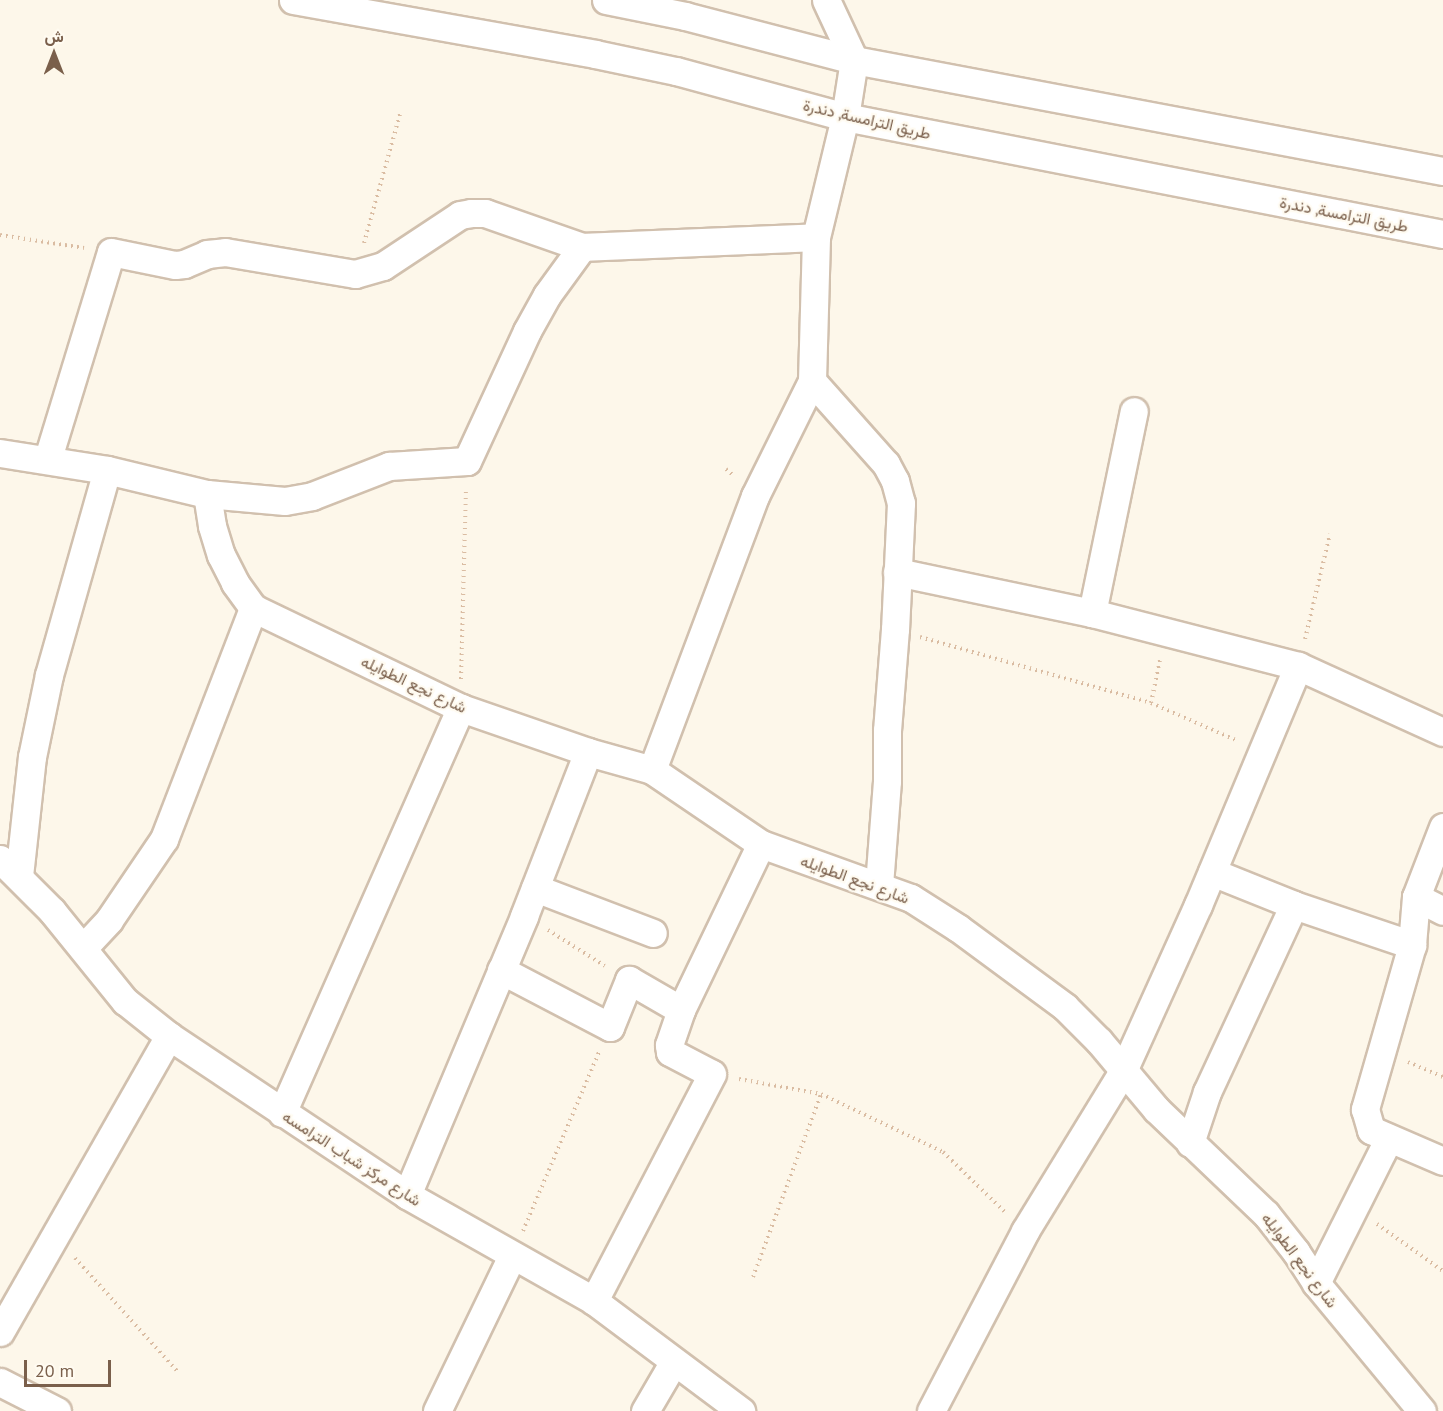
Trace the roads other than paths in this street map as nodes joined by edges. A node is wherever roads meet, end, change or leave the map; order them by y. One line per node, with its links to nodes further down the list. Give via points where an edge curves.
1 (292, 0): 5 (street, طريق الترامسة, دندرة, via 676,71)
2 (606, 0): 4 (street, via 685,16)
3 (826, 0): 4 (street)
4 (854, 60): 5 (street); 6 (street)
5 (845, 117): 7 (street, طريق الترامسة, دندرة); 8 (street)
6 (1443, 171)
7 (1443, 234)
8 (816, 237): 9 (street); 10 (street)
9 (582, 247): 13 (street, via 485,213 471,213 460,215 383,266 355,274 225,252 207,254 184,264 111,252); 15 (street, via 527,331 467,461 389,466 296,501)
10 (812, 381): 16 (street, via 860,431 895,480 901,504); 23 (street, via 755,496)
11 (1134, 411): 18 (street)
12 (0, 453): 13 (street)
13 (48, 458): 14 (street)
14 (107, 470): 15 (street); 26 (street, via 47,687)
15 (207, 494): 17 (street, شارع نجع الطوايله, via 221,555)
16 (897, 572): 18 (street); 28 (street)
17 (254, 608): 20 (street, شارع نجع الطوايله); 35 (street, via 164,839 114,912)
18 (1092, 613): 19 (street)
19 (1298, 666): 21 (street); 27 (street)
20 (460, 708): 22 (street, شارع نجع الطوايله); 40 (street)
21 (1443, 732)
22 (588, 752): 23 (street, شارع نجع الطوايله); 29 (street)
23 (652, 770): 25 (street, شارع نجع الطوايله)
24 (1443, 827): 30 (street)
25 (761, 844): 28 (street, شارع نجع الطوايله); 37 (street)
26 (9, 867): 35 (street, شارع مركز شباب الترامسه)
27 (1212, 872): 31 (street); 39 (street)
28 (879, 886): 39 (street, شارع نجع الطوايله, via 911,898 949,922 1056,1001 1099,1041)
29 (535, 888): 33 (street); 36 (street)
30 (1416, 897): 32 (street); 34 (street)
31 (1294, 905): 34 (street); 42 (street, via 1207,1092)
32 (1443, 911)
33 (652, 933)
34 (1412, 945): 41 (street, via 1365,1109 1371,1130)
35 (84, 947): 38 (street, شارع مركز شباب الترامسه, via 126,1001)
36 (501, 969): 37 (street, via 610,1028 629,980); 44 (street)
37 (681, 1010): 47 (street, via 670,1052 712,1074)
38 (169, 1036): 40 (street, شارع مركز شباب الترامسه); 48 (street)
39 (1123, 1071): 42 (street, شارع نجع الطوايله); 55 (street, via 1025,1232)
40 (282, 1113): 44 (street, شارع مركز شباب الترامسه)
41 (1389, 1138): 43 (street); 46 (street)
42 (1190, 1143): 46 (street, شارع نجع الطوايله, via 1266,1214)
43 (1443, 1161)
44 (407, 1195): 45 (street, شارع مركز شباب الترامسه)
45 (512, 1256): 47 (street, شارع مركز شباب الترامسه); 52 (street)
46 (1316, 1283): 56 (street, شارع نجع الطوايله)
47 (594, 1301): 49 (street, شارع مركز شباب الترامسه)
48 (0, 1332)
49 (673, 1363): 53 (street); 54 (street, شارع مركز شباب الترامسه)
50 (0, 1382): 51 (street)
51 (57, 1411)
52 (437, 1411)
53 (645, 1411)
54 (741, 1411)
55 (931, 1411)
56 (1422, 1411)

